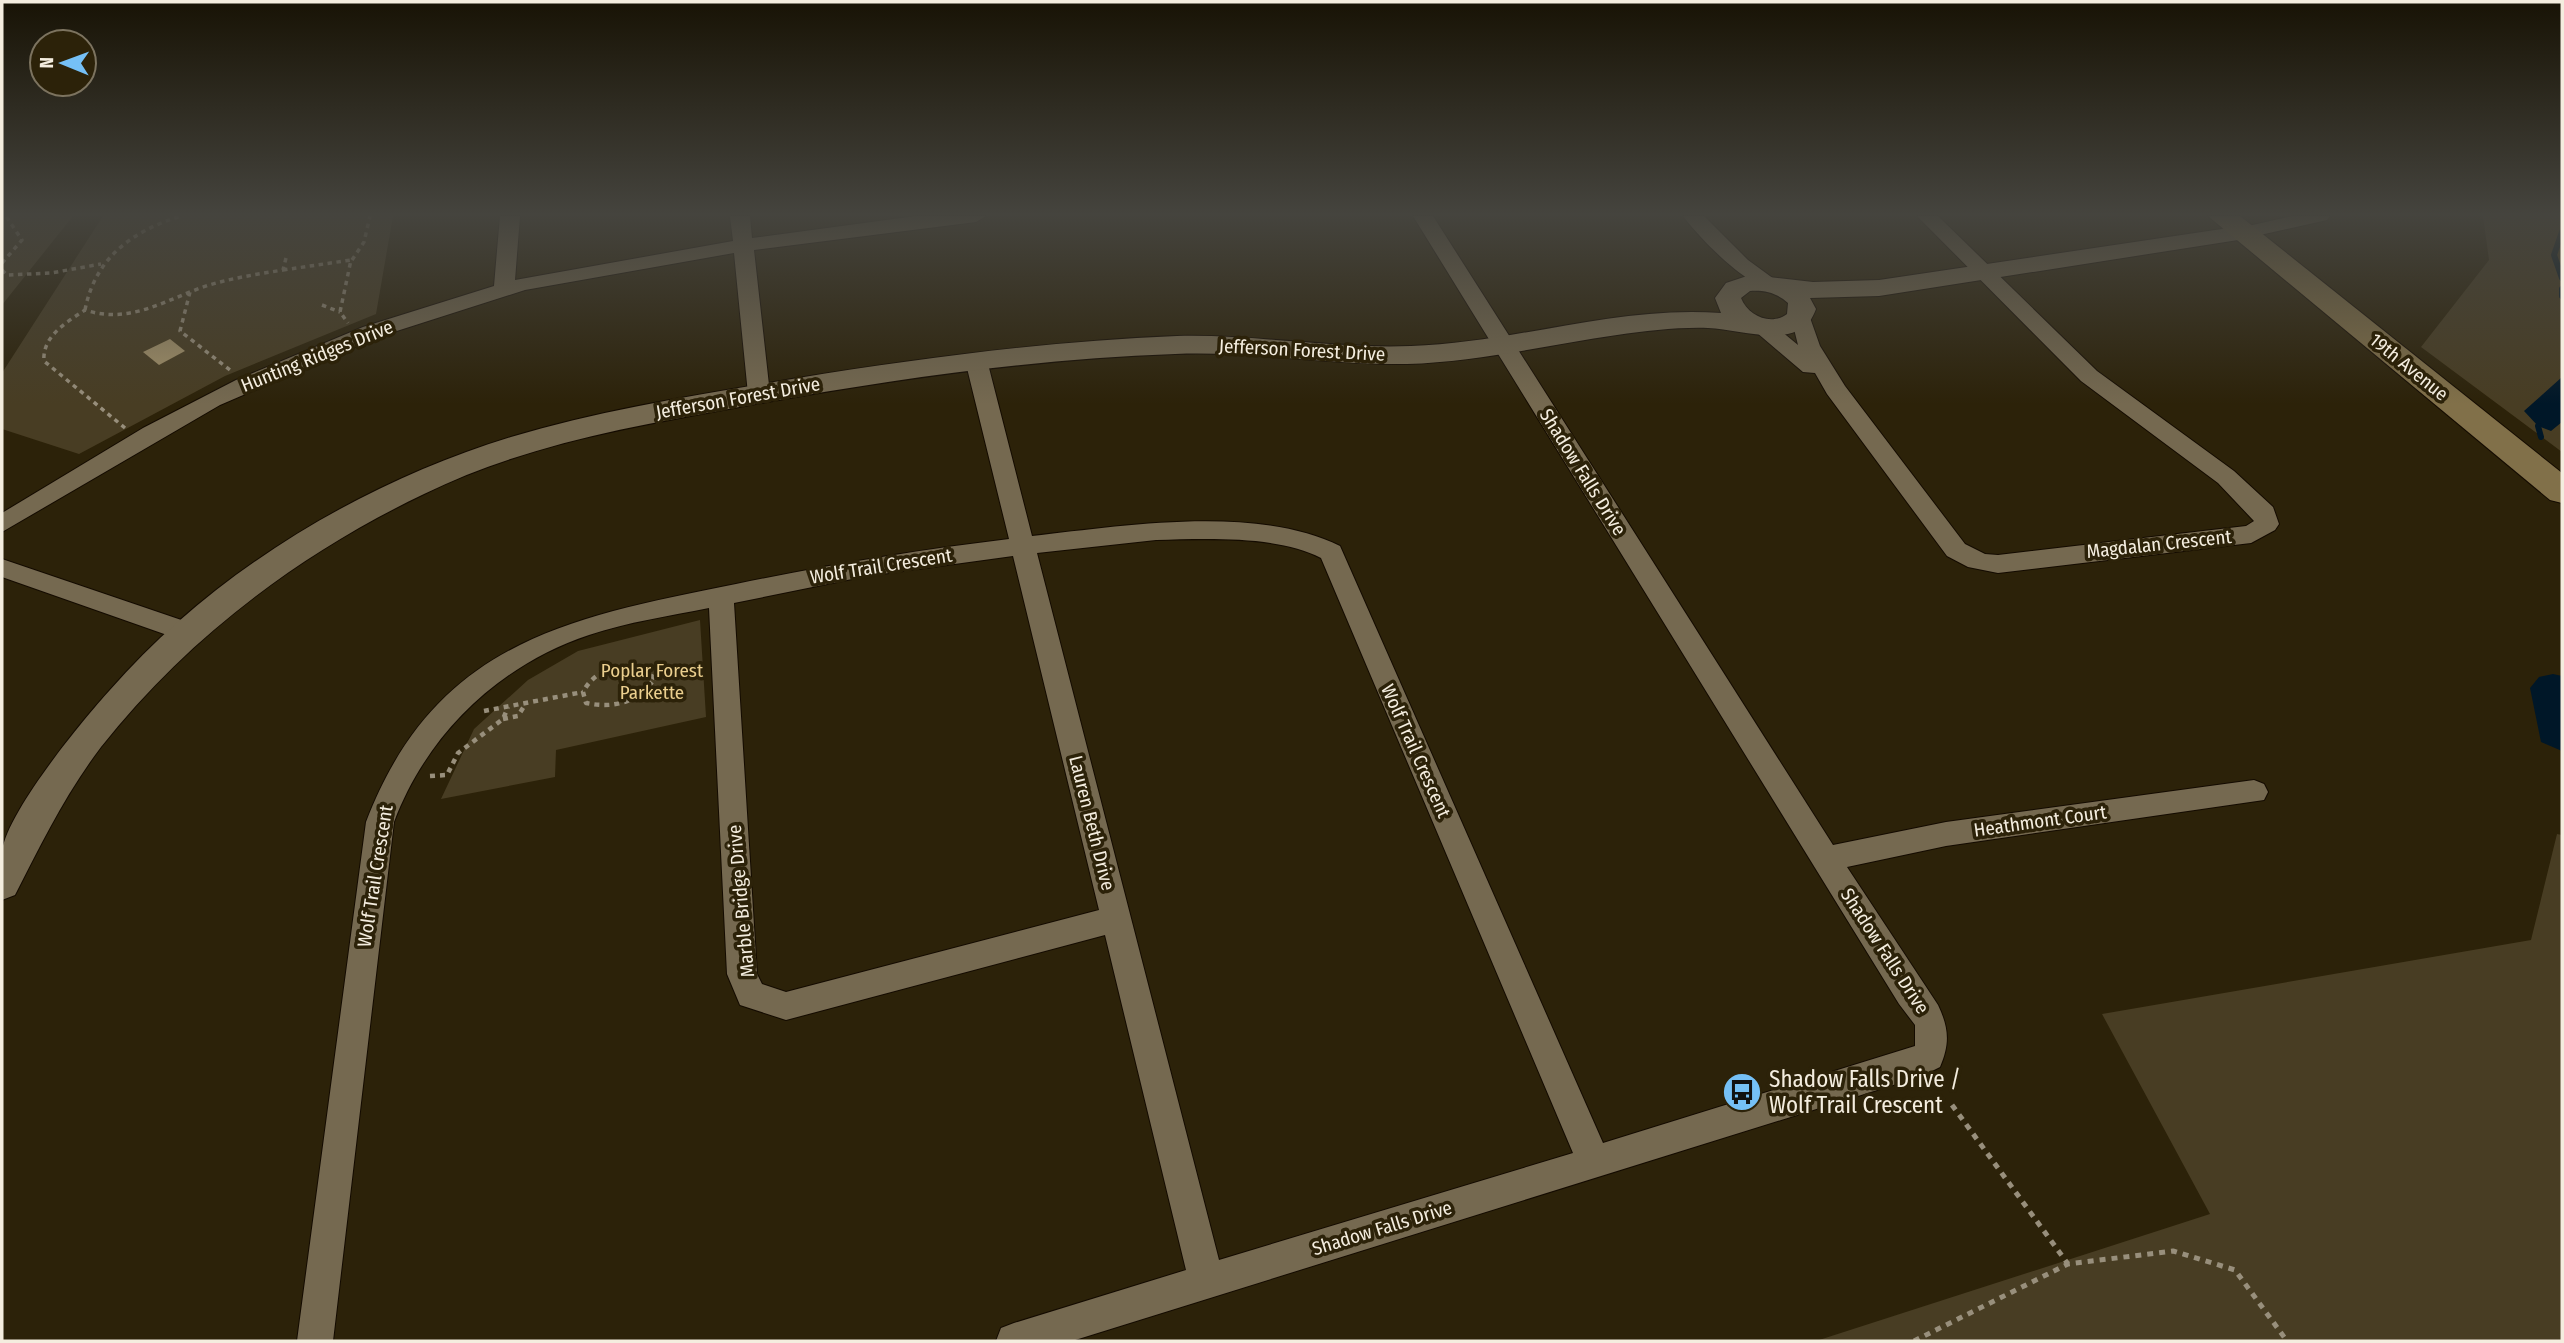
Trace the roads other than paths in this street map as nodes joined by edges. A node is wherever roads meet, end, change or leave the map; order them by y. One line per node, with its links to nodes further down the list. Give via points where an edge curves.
1 (505, 279): 12 (street)
2 (560, 279): 12 (street, Hunting Ridges Drive)
3 (747, 279): 20 (street)
4 (1462, 279): 17 (street, Shadow Falls Drive)
5 (1729, 279): 13 (street)
6 (1764, 279): 10 (street)
7 (1940, 279): 11 (street)
8 (1991, 279): 19 (street, Magdalan Crescent, via 2089,376 2226,477 2265,513 2267,524 2251,534 1998,566 1974,561 1956,550)
9 (2300, 279): 21 (main road, 19th Avenue)
10 (1774, 285): 11 (street, via 1813,290); 13 (street, Jefferson Forest Drive, via 1744,284); 14 (street, via 1799,299)
11 (1879, 288): 14 (street, via 1824,302)
12 (504, 289): 22 (street, Hunting Ridges Drive, via 371,332 243,385 136,440)
13 (1731, 292): 15 (street, Jefferson Forest Drive, via 1701,308); 16 (street, via 1732,312)
14 (1802, 315): 16 (street, Jefferson Forest Drive, via 1788,326); 19 (street, Magdalan Crescent, via 1805,341)
15 (1656, 321): 16 (street, Jefferson Forest Drive, via 1709,319); 17 (street, Jefferson Forest Drive)
16 (1756, 325): 19 (street, Magdalan Crescent, via 1794,350)
17 (1505, 348): 18 (street, Jefferson Forest Drive, via 1395,355 1181,344); 28 (street, Shadow Falls Drive)
18 (977, 364): 20 (street, Jefferson Forest Drive, via 862,376); 23 (street, Lauren Beth Drive)
19 (1835, 389)
20 (759, 394): 26 (street, Jefferson Forest Drive, via 576,429 465,464 318,537)
21 (2562, 491)
22 (2, 524)
23 (1023, 547): 25 (street, Wolf Trail Crescent, via 869,566); 30 (street, Lauren Beth Drive); 31 (street, Wolf Trail Crescent, via 1200,530 1308,540 1331,552)
24 (2, 568): 26 (street)
25 (721, 596): 30 (street, Marble Bridge Drive, via 742,974 751,995 786,1006); 33 (street, Wolf Trail Crescent, via 620,616 533,649 500,669 439,721 396,781 383,810 376,850)
26 (187, 632): 29 (street, Jefferson Forest Drive, via 122,697 65,768)
27 (2255, 792): 28 (street, Heathmont Court, via 1946,834)
28 (1827, 859): 31 (street, Shadow Falls Drive, via 1910,994 1928,1014 1934,1038 1929,1056)
29 (2, 884)
30 (1116, 919): 32 (street, Lauren Beth Drive)
31 (1594, 1162): 32 (street, Shadow Falls Drive)
32 (1207, 1282): 34 (street, Shadow Falls Drive)
33 (315, 1341)
34 (1014, 1341)

